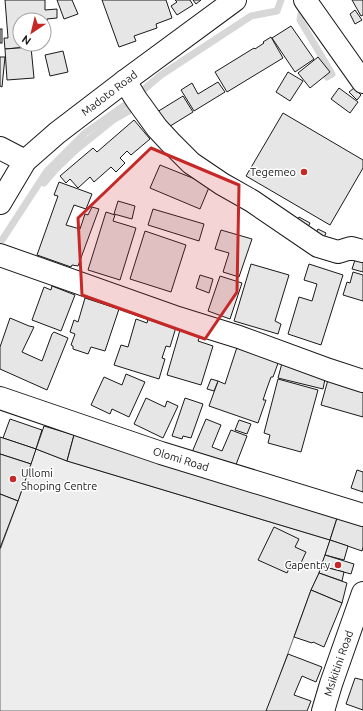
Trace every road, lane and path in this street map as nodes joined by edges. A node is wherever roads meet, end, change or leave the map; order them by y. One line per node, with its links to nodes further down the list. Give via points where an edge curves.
1 (235, 0): 3 (street, Madoto Road)
2 (305, 0): 4 (street)
3 (125, 81): 6 (street, Madoto Road); 8 (street, via 157,128 191,163 318,246 338,252 351,248)
4 (363, 82)
5 (0, 148): 6 (street)
6 (25, 161): 7 (street, Madoto Road)
7 (0, 203)
8 (363, 251)
9 (0, 256): 10 (street)
10 (363, 381)
11 (0, 398): 12 (street, Olomi Road, via 162,453)
12 (363, 515)
13 (363, 593): 14 (street, Msikitini Road)
14 (323, 711)

